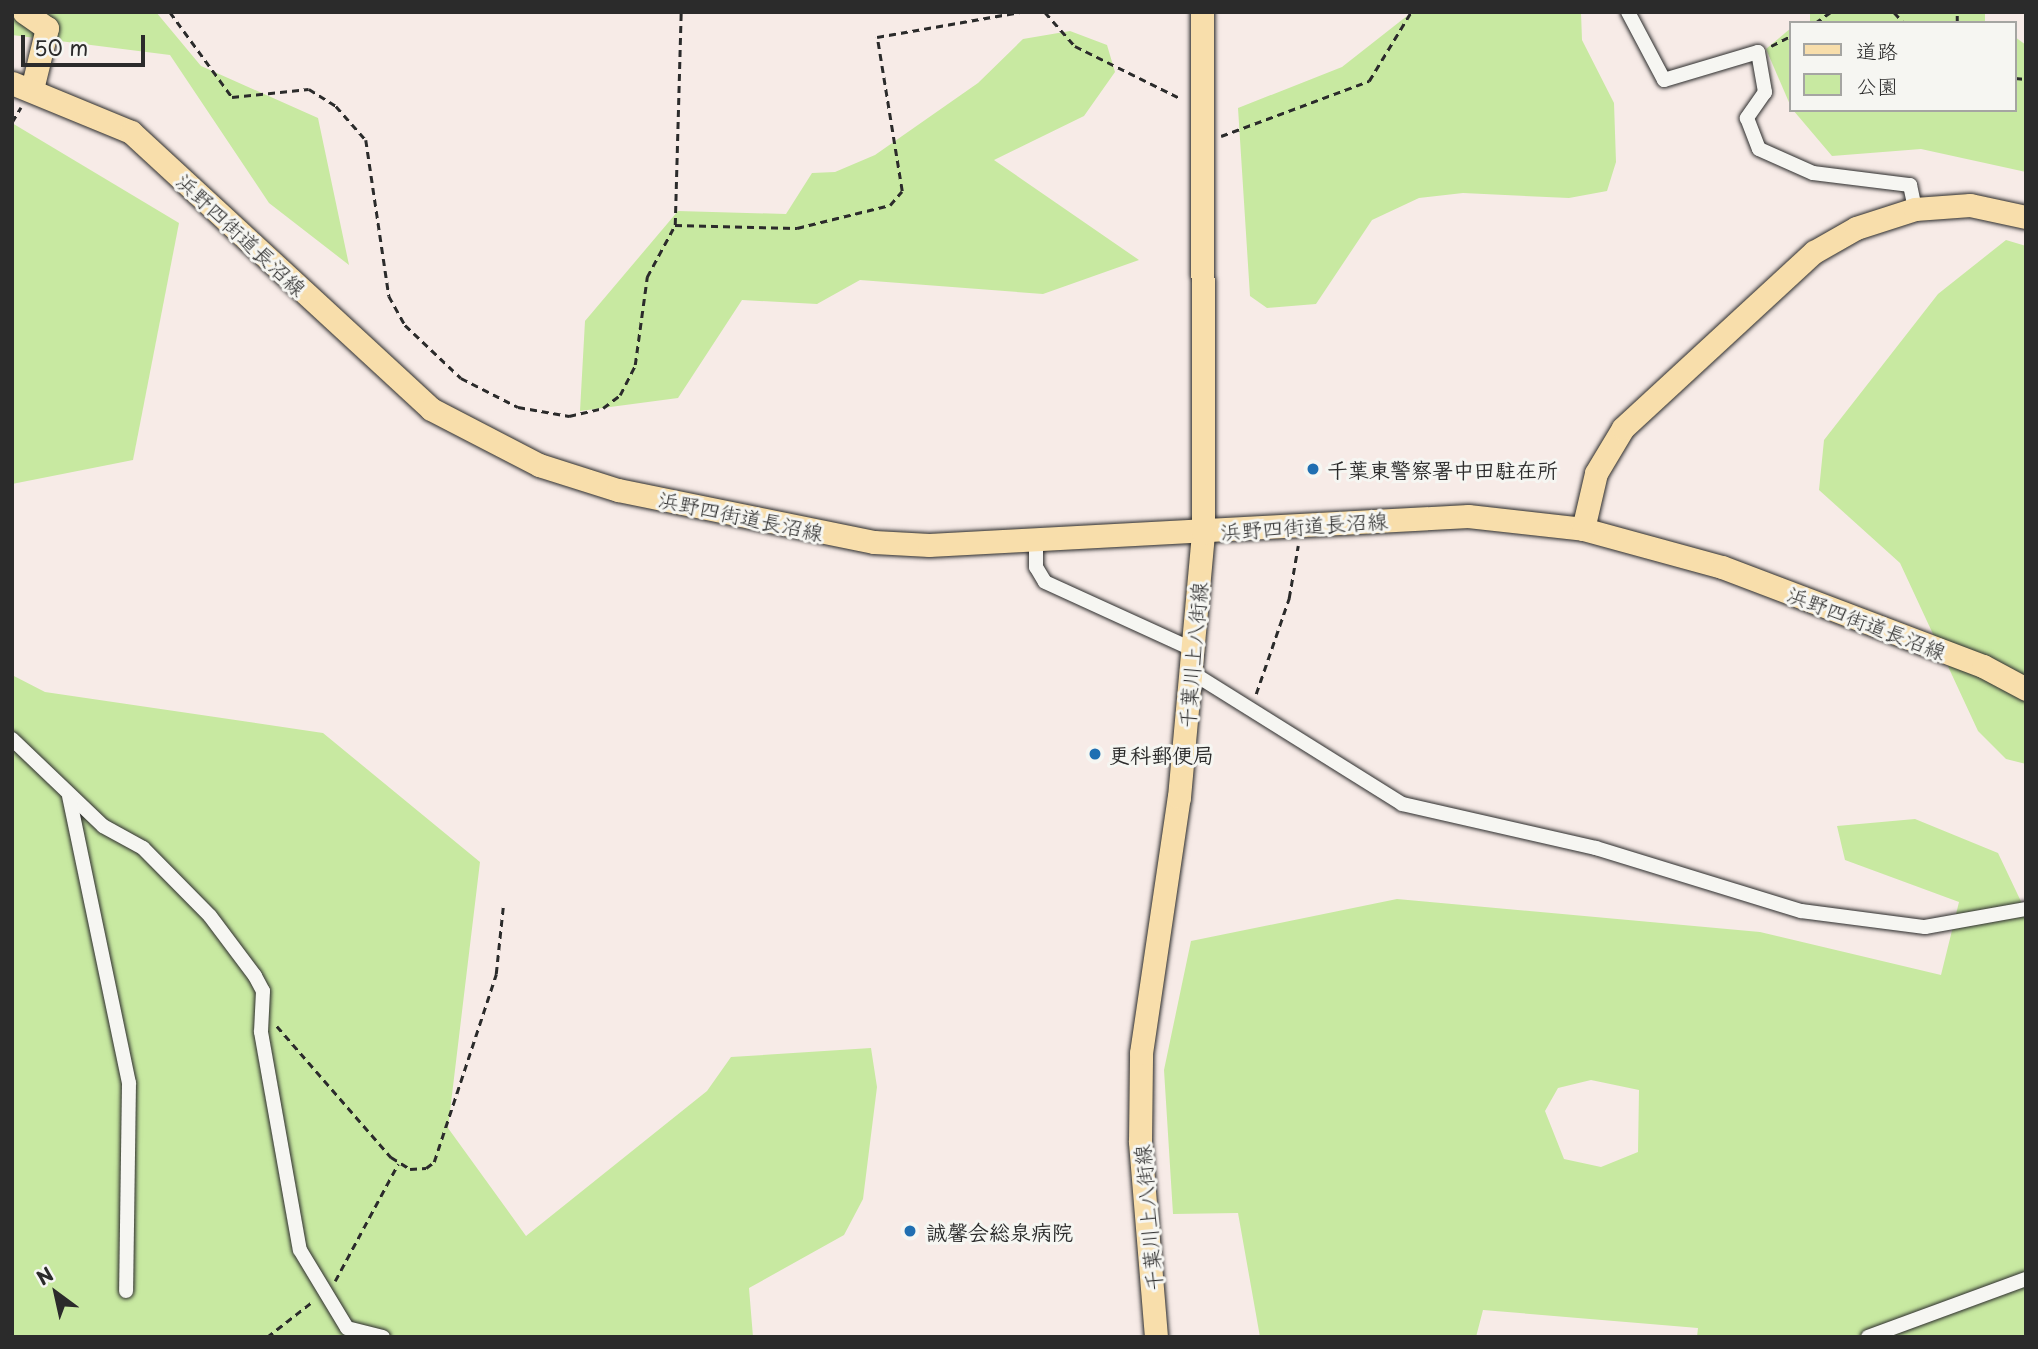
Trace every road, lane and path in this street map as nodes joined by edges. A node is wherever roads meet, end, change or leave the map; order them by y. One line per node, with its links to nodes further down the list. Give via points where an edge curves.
1 (24, 12): 11 (main road, 浜野四街道長沼線, via 47,28)
2 (170, 12): 16 (path, via 232,97 309,89 355,126 373,156 395,310 461,378 518,407 569,416 603,408 620,395 638,353 647,278)
3 (681, 12): 16 (path)
4 (1020, 12): 16 (path, via 877,37 902,191 890,205 797,228)
5 (1045, 12): 12 (path, via 1075,46)
6 (1202, 12): 12 (main road, 千葉川上八街線)
7 (1411, 12): 13 (path, via 1369,81 1306,101 1242,131)
8 (1628, 12): 10 (street, via 1664,80)
9 (1790, 36): 10 (path)
10 (1758, 52): 14 (street, via 1765,92 1746,118 1759,149 1814,173 1910,185)
11 (22, 86): 20 (main road, 浜野四街道長沼線, via 131,132 369,357 431,409 494,446 618,490 874,542)
12 (1201, 109): 13 (main road, 千葉川上八街線)
13 (1201, 139): 19 (main road, 千葉川上八街線)
14 (1915, 209): 15 (main road, via 1970,205); 18 (main road, via 1856,228 1814,252 1623,428 1596,473)
15 (2026, 217)
16 (676, 225)
17 (1297, 526): 18 (main road, 浜野四街道長沼線, via 1468,516); 19 (main road, 浜野四街道長沼線); 23 (path, via 1289,598)
18 (1583, 529): 22 (main road, 浜野四街道長沼線, via 1722,567 1983,666)
19 (1203, 533): 20 (main road, 浜野四街道長沼線); 21 (main road, 千葉川上八街線)
20 (1037, 540): 21 (street, via 1036,567 1045,582)
21 (1193, 661): 23 (street); 35 (main road, 千葉川上八街線, via 1141,1053 1140,1141)
22 (2026, 689)
23 (1251, 711): 27 (street, via 1402,804 1597,848 1801,911 1925,927)
24 (12, 739): 25 (street)
25 (69, 796): 28 (street, via 143,848 210,916 255,976); 31 (street, via 128,1083)
26 (503, 907): 29 (path, via 496,974 434,1162 418,1168)
27 (2026, 909)
28 (264, 1010): 29 (path); 32 (street, via 261,1032 300,1250)
29 (398, 1164): 32 (path, via 354,1252)
30 (2026, 1279): 36 (street)
31 (126, 1291)
32 (322, 1295): 33 (path); 34 (street, via 347,1328)
33 (267, 1337)
34 (383, 1337)
35 (1156, 1337)
36 (1868, 1337)

